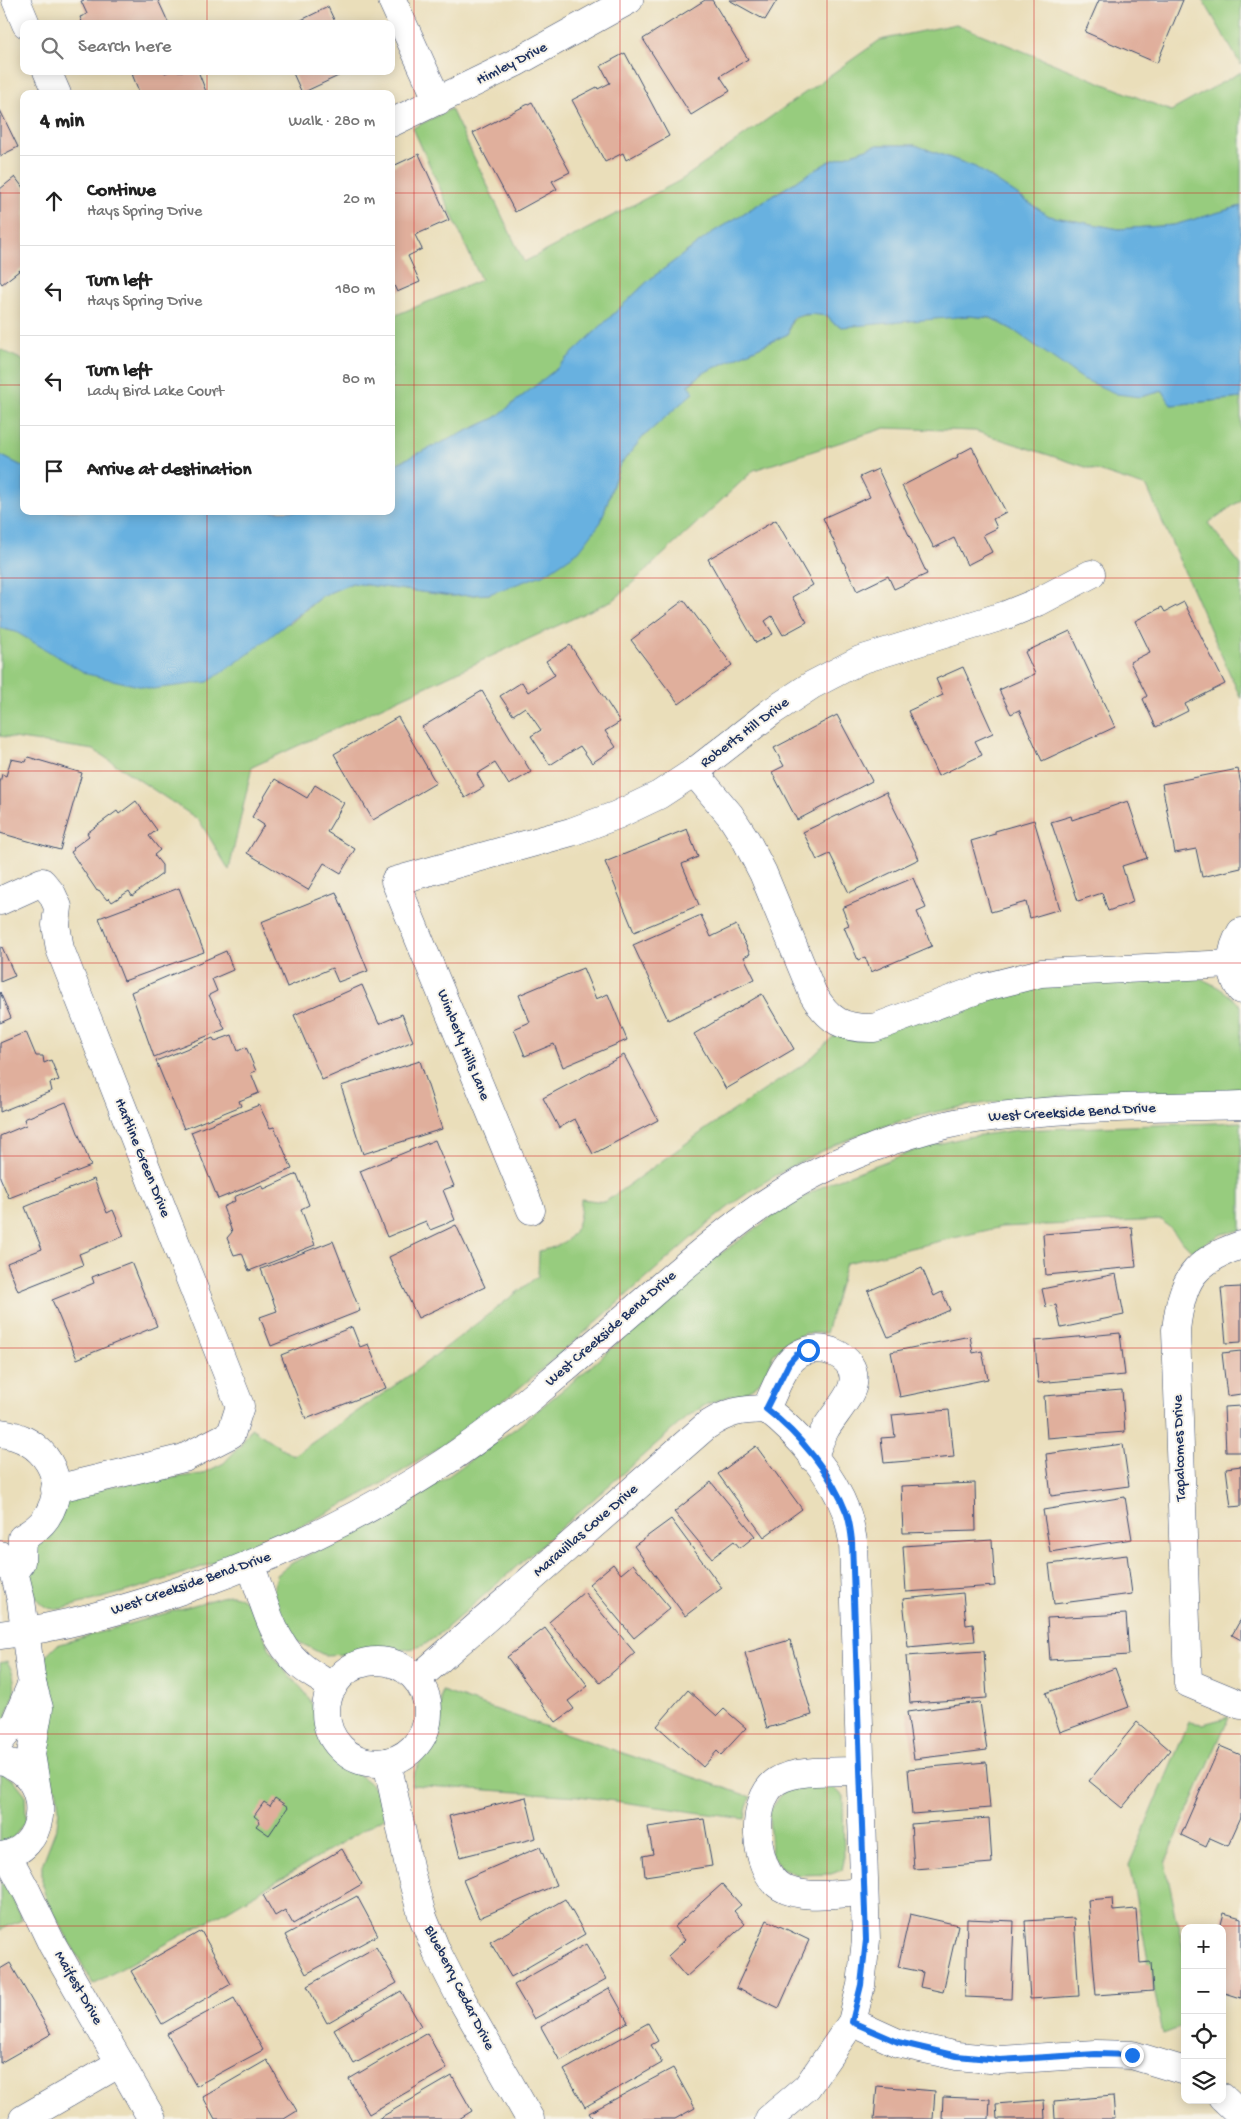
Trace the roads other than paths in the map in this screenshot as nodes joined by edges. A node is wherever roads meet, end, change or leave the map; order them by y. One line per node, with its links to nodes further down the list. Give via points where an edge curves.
1 (16, 0): 4 (street)
2 (392, 0): 7 (street)
3 (629, 0): 7 (street, Himley Drive)
4 (24, 20)
5 (49, 75): 6 (street)
6 (55, 90)
7 (438, 101): 8 (street, Himley Drive)
8 (395, 121)
9 (1091, 574): 10 (street, Roberts Hill Drive, via 1006,615 860,660 812,685 771,712)
10 (694, 772): 11 (street, Roberts Hill Drive, via 658,795 617,815 571,832); 14 (street, via 746,840 823,1011 837,1022 855,1029 874,1028 982,988 1041,973)
11 (395, 881): 17 (street, Wimberly Hills Lane)
12 (0, 901): 22 (street, Hartline Green Drive, via 42,882 52,894 58,907 56,925 60,949 240,1406 231,1434 184,1458)
13 (1241, 932): 14 (street, via 1234,944)
14 (1231, 964): 15 (street)
15 (1241, 990)
16 (1241, 1104): 24 (street, West Creekside Bend Drive, via 1041,1112 974,1119 903,1136 835,1164 766,1201 530,1399 466,1448 392,1495)
17 (531, 1210)
18 (1241, 1245): 29 (street, Tapalcomes Drive, via 1205,1261 1189,1278 1180,1300 1176,1330 1188,1683)
19 (766, 1409): 21 (street, via 788,1426); 21 (street, via 796,1355 820,1348 832,1350 843,1358 852,1370 853,1384 848,1397 824,1431); 26 (street, Maravillas Cove Drive, via 723,1415 706,1426)
20 (0, 1434): 22 (street, via 14,1435 31,1442 44,1454 52,1470)
21 (813, 1458): 33 (street, via 836,1490 847,1516 852,1541)
22 (55, 1489): 23 (street, via 53,1504 46,1518 22,1538 21,1562)
23 (7, 1563): 25 (street)
24 (251, 1566): 25 (street, West Creekside Bend Drive, via 141,1605); 28 (street, via 284,1647 298,1663)
25 (13, 1633): 27 (street)
26 (417, 1679): 28 (street, via 394,1663 373,1660 352,1666); 32 (street, via 424,1692 428,1714 423,1734 410,1751)
27 (32, 1683): 30 (street, via 15,1723); 34 (street, via 39,1708 32,1754)
28 (333, 1687): 32 (street, via 327,1700 326,1721 334,1741 350,1756 370,1763)
29 (1241, 1705)
30 (0, 1741)
31 (0, 1760): 34 (street, via 22,1769)
32 (388, 1762): 44 (street, Blueberry Cedar Drive, via 422,1915 458,1993)
33 (860, 1771): 36 (street); 36 (street, via 794,1774 776,1782 763,1798 758,1822 758,1849 766,1872 780,1887 796,1894)
34 (37, 1790): 35 (street, via 41,1807 38,1824 22,1848)
35 (3, 1856): 38 (street, Maifest Drive, via 27,1892 52,1944)
36 (864, 1892): 37 (street, via 866,1940 861,1985)
37 (852, 2022): 39 (street, via 898,2042 957,2056 1000,2060 1132,2055); 45 (street, via 807,2087)
38 (120, 2063): 42 (street); 43 (street, Maifest Drive)
39 (1181, 2070)
40 (1226, 2101): 41 (street)
41 (1241, 2115)
42 (23, 2119)
43 (152, 2119)
44 (530, 2119)
45 (769, 2119)

